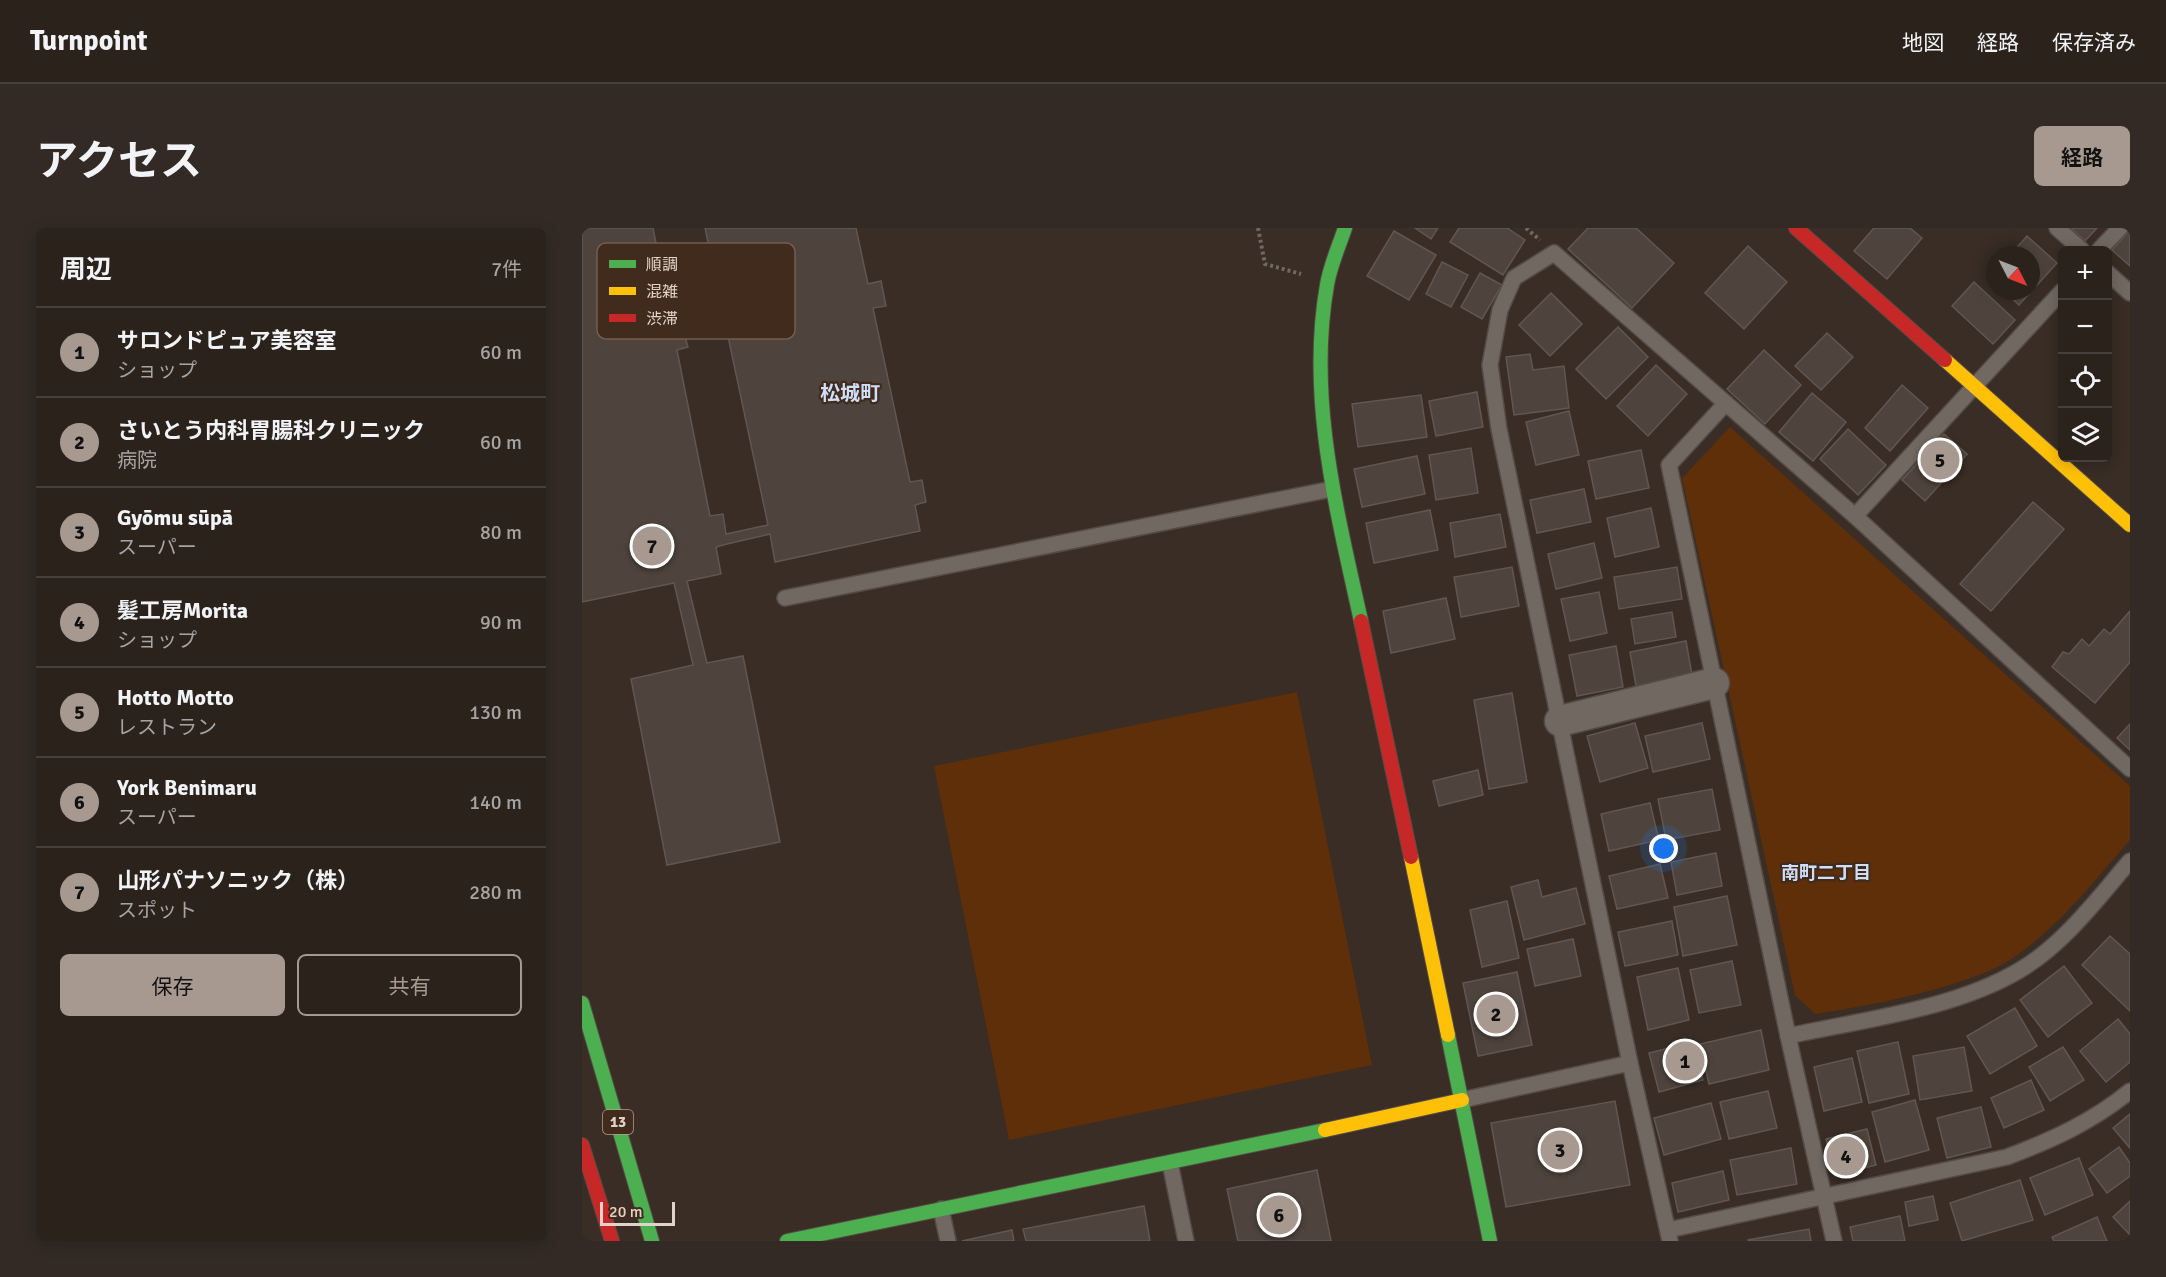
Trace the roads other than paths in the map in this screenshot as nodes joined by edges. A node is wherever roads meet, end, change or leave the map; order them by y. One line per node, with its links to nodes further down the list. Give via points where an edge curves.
1 (1345, 228): 12 (main road, via 1327,282 1322,326 1320,384)
2 (1796, 228): 10 (main road)
3 (2057, 228): 5 (lane)
4 (2120, 228): 6 (lane)
5 (2077, 246)
6 (2103, 246)
7 (2112, 277): 8 (lane)
8 (2130, 293)
9 (2058, 295): 10 (lane)
10 (1975, 386): 13 (lane); 14 (main road)
11 (1726, 403): 13 (lane); 16 (lane, via 1669,465); 17 (lane, via 1554,253 1514,278 1500,310 1490,365 1499,429)
12 (1332, 489): 15 (lane); 24 (main road)
13 (1855, 516): 18 (lane)
14 (2130, 525)
15 (785, 598)
16 (1714, 683): 17 (street); 21 (lane)
17 (1560, 721): 22 (lane)
18 (2130, 769)
19 (2130, 861): 21 (lane, via 2088,910 2022,969 1983,988 1927,1005)
20 (582, 1003): 31 (main road, 13)
21 (1788, 1036): 27 (lane)
22 (1630, 1063): 24 (lane); 29 (lane)
23 (2130, 1091): 27 (lane, via 2104,1112 2056,1138 2007,1157)
24 (1462, 1100): 26 (main road); 35 (main road)
25 (582, 1145): 30 (main road, 13)
26 (1170, 1163): 28 (main road); 34 (lane)
27 (1824, 1195): 29 (lane); 36 (lane)
28 (941, 1209): 32 (main road); 33 (lane)
29 (1669, 1235)
30 (612, 1241)
31 (652, 1241)
32 (787, 1241)
33 (948, 1241)
34 (1186, 1241)
35 (1490, 1241)
36 (1834, 1241)

